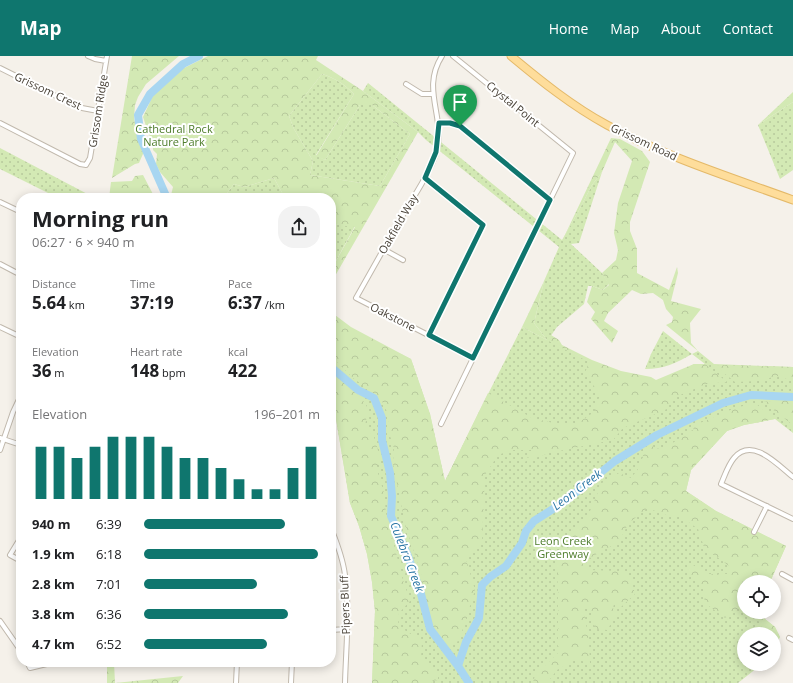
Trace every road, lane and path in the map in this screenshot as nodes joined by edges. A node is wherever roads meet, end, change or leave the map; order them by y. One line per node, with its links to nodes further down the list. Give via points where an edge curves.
1 (88, 56): 5 (street, via 95,59)
2 (442, 56): 8 (street, Oakfield Way, via 434,74)
3 (453, 56): 13 (street, Crystal Point, via 573,153)
4 (511, 56): 14 (main road, Grissom Road, via 569,101 624,134 688,162)
5 (106, 58): 9 (street, Grissom Ridge)
6 (0, 68): 9 (street, Grissom Crest, via 72,104)
7 (406, 84): 8 (street, via 422,94)
8 (433, 94): 11 (street, Oakfield Way)
9 (98, 111): 10 (street, Grissom Ridge, via 90,158 86,165)
10 (0, 123)
11 (439, 123): 12 (street, Oakfield Way, via 436,152); 13 (street, via 460,126)
12 (425, 178): 17 (street, Oakfield Way); 24 (street, via 483,225)
13 (550, 200): 25 (street)
14 (793, 200)
15 (0, 202): 16 (street)
16 (16, 210)
17 (383, 249): 18 (street); 21 (street, Oakfield Way)
18 (403, 260)
19 (0, 264): 20 (street)
20 (16, 272)
21 (356, 298): 24 (street, Oakstone)
22 (0, 327): 23 (street)
23 (16, 335)
24 (429, 335): 25 (street, Oakstone)
25 (473, 358): 27 (street)
26 (16, 406): 28 (street)
27 (441, 424)
28 (2, 439): 29 (street); 30 (street)
29 (16, 443)
30 (0, 450)
31 (793, 477): 32 (street, via 756,450 742,452 734,458 721,484)
32 (767, 506): 33 (street); 34 (street)
33 (793, 519)
34 (754, 532)
35 (336, 542): 41 (street, Pipers Bluff, via 345,574)
36 (16, 545): 37 (street, via 10,555)
37 (16, 558)
38 (782, 574): 39 (street)
39 (793, 580)
40 (0, 621): 43 (street)
41 (347, 629): 42 (street); 48 (street, Pipers Bluff)
42 (336, 630)
43 (16, 643)
44 (237, 667): 46 (street)
45 (292, 667): 47 (street)
46 (236, 683)
47 (291, 683)
48 (345, 683)

